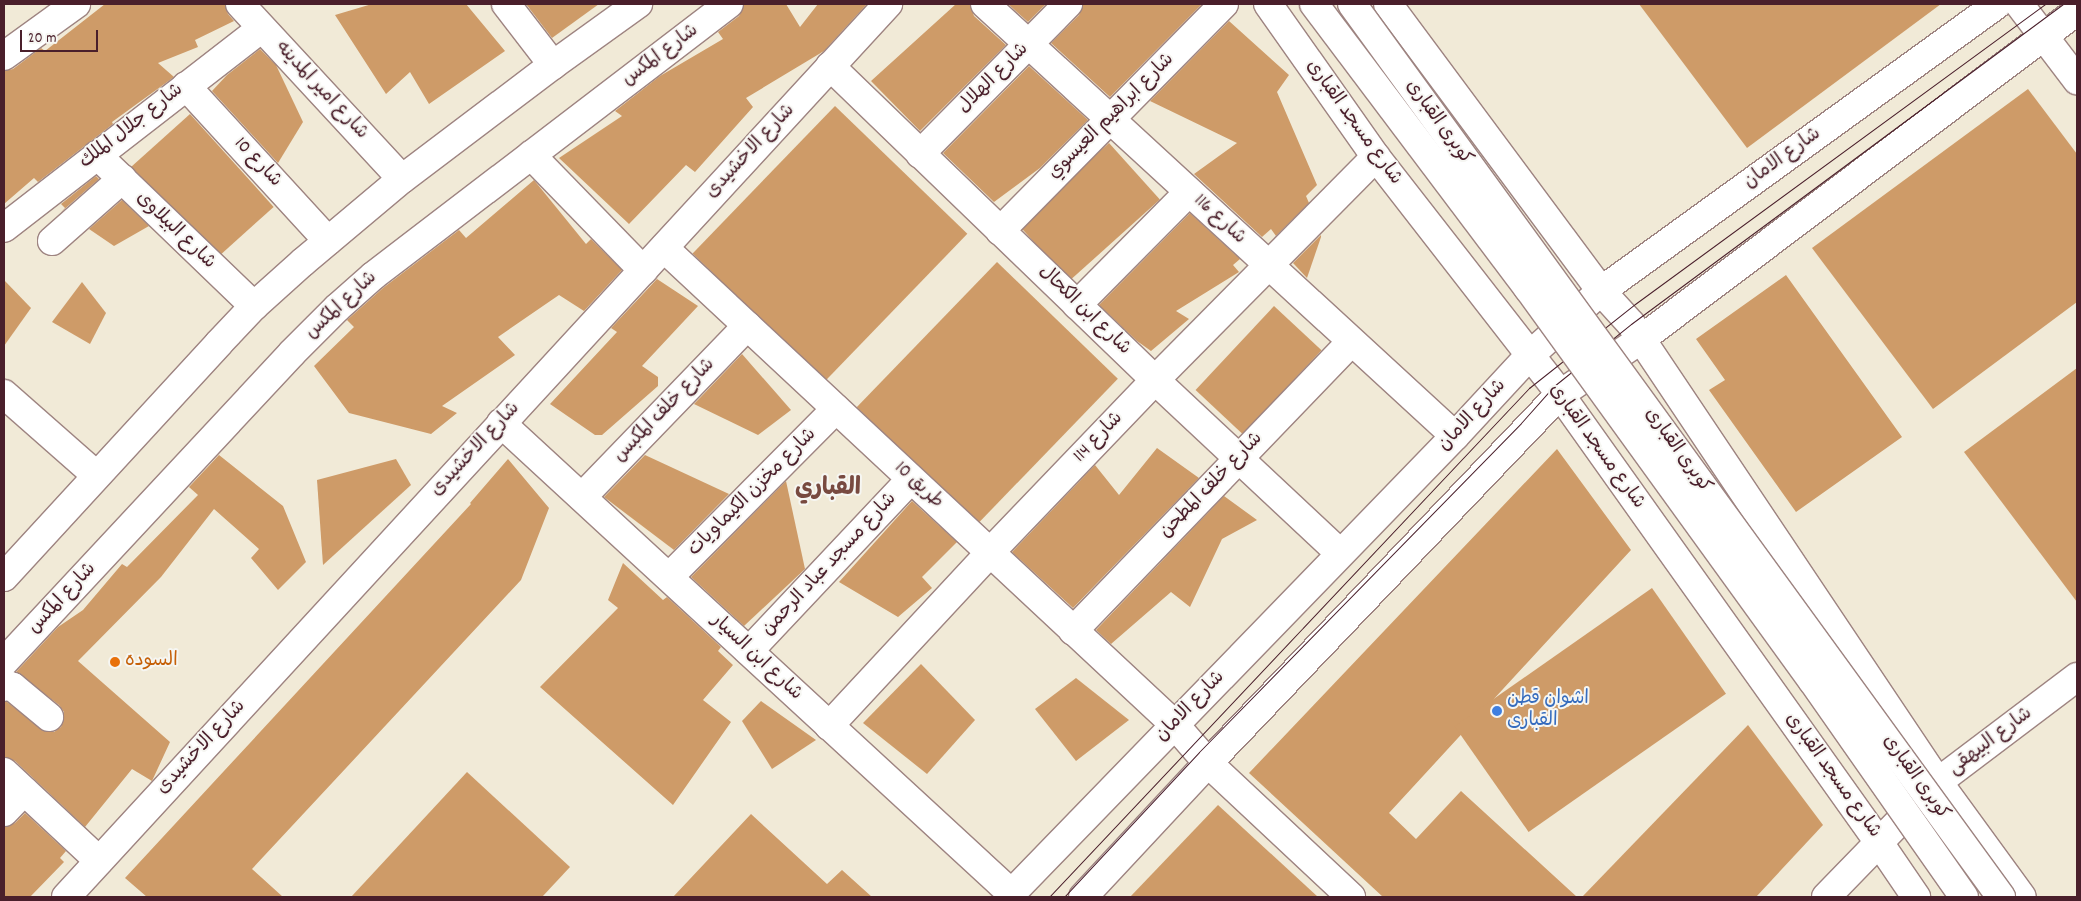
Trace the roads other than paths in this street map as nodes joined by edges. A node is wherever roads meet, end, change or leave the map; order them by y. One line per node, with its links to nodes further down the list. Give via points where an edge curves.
1 (76, 4): 20 (street)
2 (240, 4): 17 (street, شارع امير المدينه)
3 (506, 4): 21 (street)
4 (638, 4): 21 (street)
5 (729, 4): 28 (street, شارع المكس)
6 (888, 4): 22 (street, شارع الاخشيدى)
7 (984, 4): 19 (street, شارع 116)
8 (1068, 4): 19 (street, شارع الهلال)
9 (1224, 4): 25 (street, شارع ابراهيم العيسوي)
10 (1268, 4): 29 (street, شارع مسجد القبارى)
11 (1314, 4): 82 (street, كوبرى القبارى, bridge, via 1528,288 1812,680)
12 (1352, 4): 83 (street, كوبرى القبارى, bridge)
13 (1388, 4): 40 (street)
14 (1997, 4): 40 (street, شارع الامان)
15 (2019, 4): 18 (street)
16 (2077, 10): 18 (street)
17 (262, 28): 24 (street, شارع جلال الملك); 31 (street, شارع امير المدينه)
18 (2043, 35): 23 (street); 44 (street)
19 (1028, 44): 25 (street, شارع 116); 26 (street, شارع الهلال)
20 (4, 56)
21 (552, 65): 31 (street)
22 (830, 66): 26 (street, شارع ابن الكحال); 37 (street, شارع الاخشيدى)
23 (2077, 80)
24 (186, 86): 27 (street, شارع جلال الملك); 36 (street, شارع 10)
25 (1110, 119): 32 (street, شارع 116); 34 (street, شارع ابراهيم العيسوي)
26 (920, 154): 34 (street, شارع ابن الكحال)
27 (97, 155): 30 (street, شارع البيلاوى); 33 (street, شارع جلال الملك)
28 (531, 155): 39 (street); 63 (street, شارع المكس, via 373,276 337,308)
29 (1376, 157): 38 (street, شارع 114); 46 (street, شارع مسجد القبارى)
30 (122, 179): 35 (street); 42 (street, شارع البيلاوى)
31 (402, 179): 36 (street)
32 (1189, 192): 38 (street, شارع 116); 41 (street)
33 (4, 228)
34 (1000, 231): 41 (street, شارع ابن الكحال)
35 (52, 241)
36 (328, 241): 42 (street)
37 (664, 248): 39 (street, شارع الاخشيدى); 43 (street, طريق 10)
38 (1268, 267): 45 (street, شارع 116); 47 (street, شارع 114)
39 (642, 270): 51 (street, شارع الاخشيدى)
40 (1601, 291): 44 (street, via 1631,324); 46 (street, شارع الامان)
41 (1077, 305): 47 (street, شارع ابن الكحال)
42 (254, 306): 54 (street)
43 (747, 326): 50 (street, طريق 10); 56 (street, شارع خلف المكبس)
44 (1640, 340): 49 (street); 71 (street)
45 (1351, 342): 52 (street, شارع 116); 53 (street, شارع خلف المطحن)
46 (1529, 356): 49 (street, شارع مسجد القبارى); 52 (street, شارع الامان)
47 (1154, 380): 53 (street, شارع ابن الكحال); 57 (street, شارع 114)
48 (4, 394): 54 (street)
49 (1559, 395): 69 (street); 74 (street, شارع مسجد القبارى)
50 (836, 410): 55 (street, طريق 10); 60 (street, شارع مخزن الكيماويات)
51 (502, 423): 56 (street, شارع ابن السيار); 75 (street, شارع الاخشيدى)
52 (1455, 436): 58 (street, شارع الامان)
53 (1239, 459): 58 (street, شارع ابن الكحال); 61 (street, شارع خلف المطحن)
54 (96, 475): 59 (street)
55 (911, 479): 57 (street, طريق 10); 62 (street, شارع مسجد عباد الرحمن)
56 (582, 497): 60 (street, شارع ابن السيار)
57 (989, 553): 61 (street, طريق 10); 68 (street, شارع 114)
58 (1340, 553): 67 (street, شارع الامان)
59 (4, 577)
60 (669, 577): 62 (street, شارع ابن السيار)
61 (1073, 631): 67 (street, طريق 10)
62 (749, 651): 68 (street, شارع ابن السيار)
63 (4, 662)
64 (2077, 677): 71 (street, شارع البيهقى)
65 (4, 687): 66 (street, via 8,684 13,687)
66 (49, 718)
67 (1174, 724): 69 (street, طريق 10); 76 (street, شارع الامان)
68 (829, 726): 76 (street, شارع ابن السيار)
69 (1208, 763): 78 (street); 79 (street, طريق 10)
70 (4, 772): 72 (street)
71 (1938, 782): 74 (street, شارع البيهقى); 84 (street)
72 (24, 791): 73 (street); 75 (street)
73 (4, 812)
74 (1878, 841): 80 (street, شارع البيهقى); 81 (street, شارع مسجد القبارى)
75 (98, 861): 77 (street, شارع الاخشيدى)
76 (1010, 895)
77 (66, 897)
78 (1083, 897)
79 (1351, 897)
80 (1826, 897)
81 (1916, 897)
82 (1964, 897)
83 (2001, 897)
84 (2022, 897)

